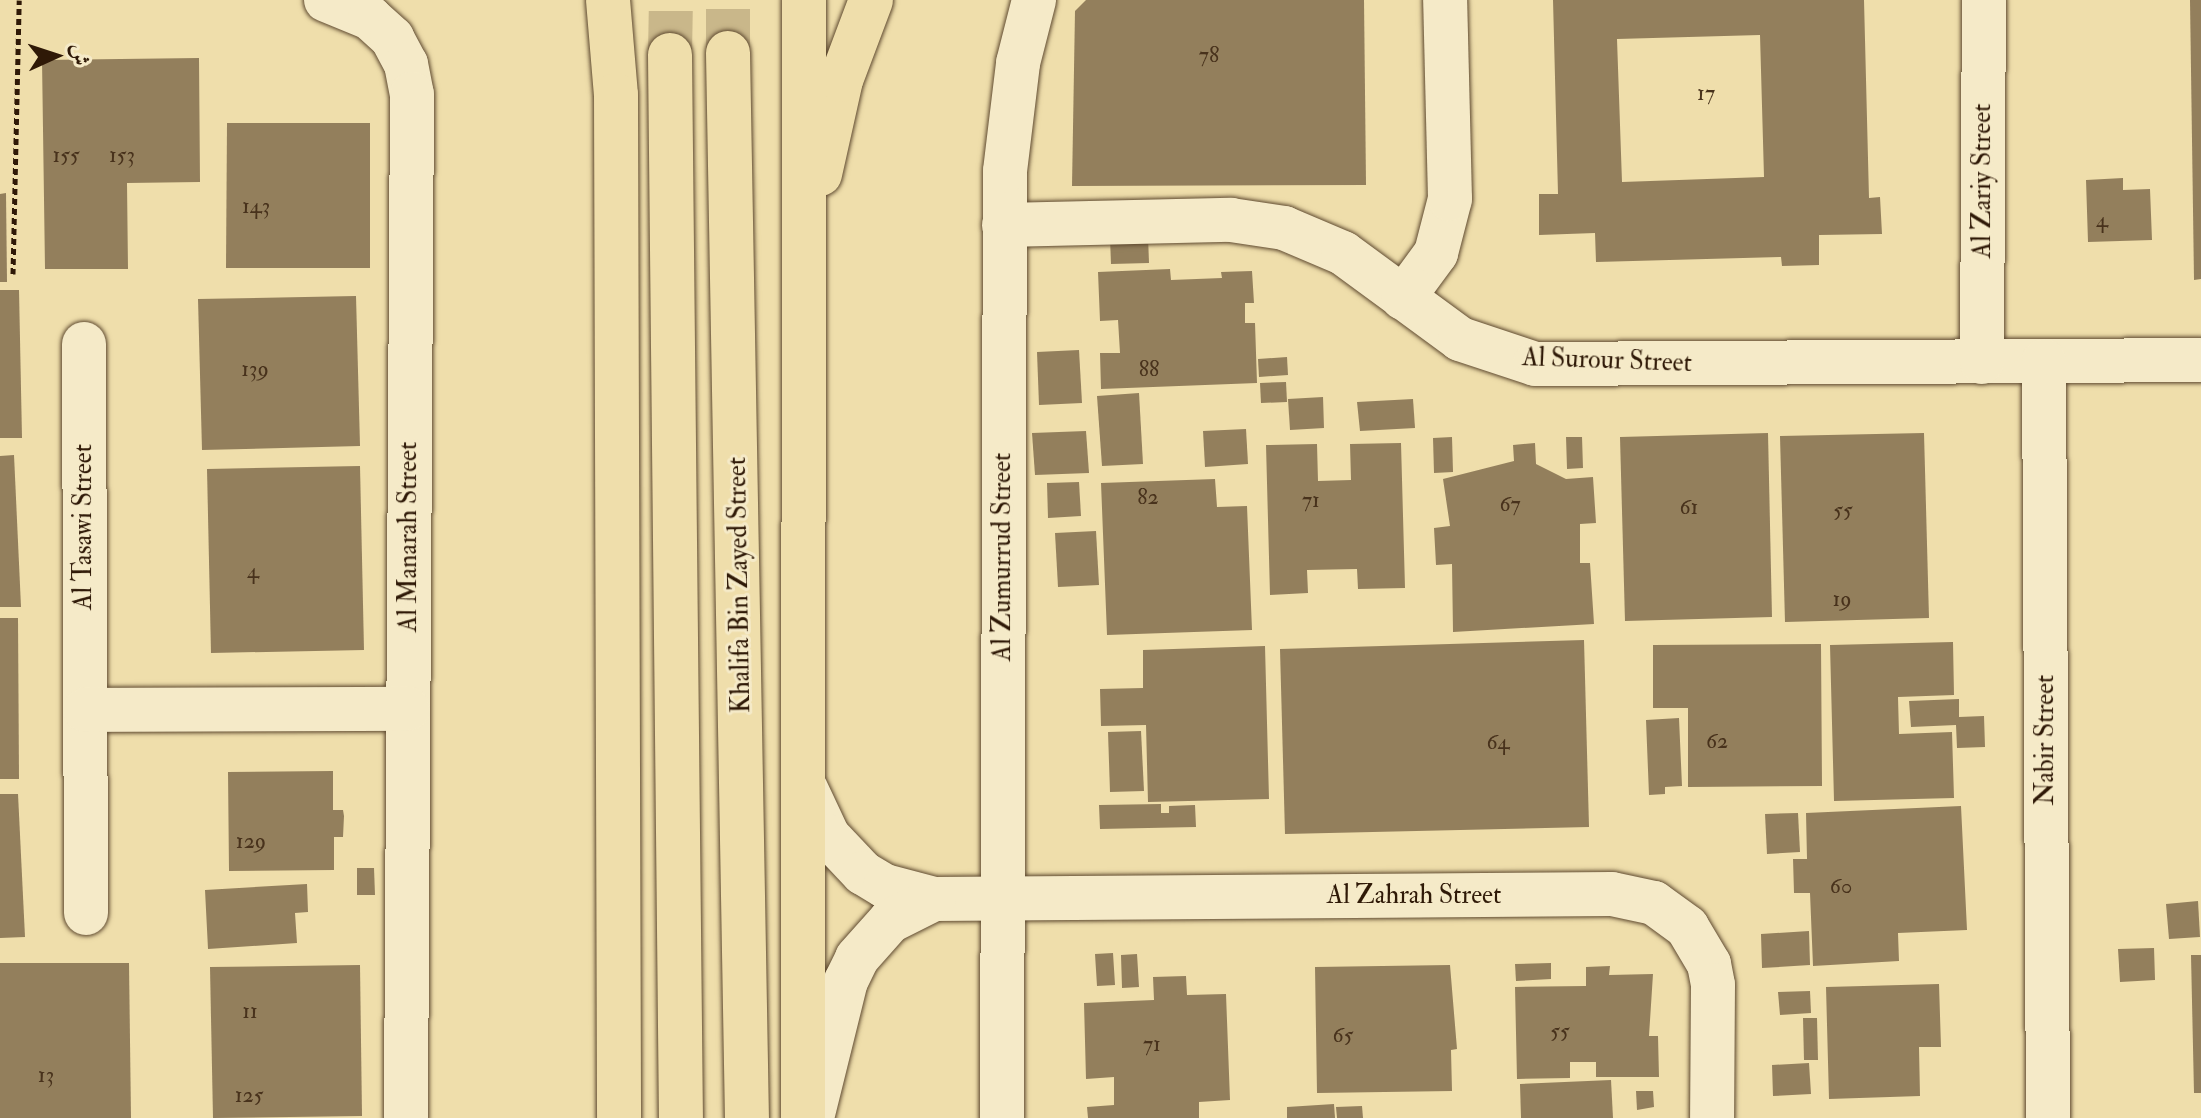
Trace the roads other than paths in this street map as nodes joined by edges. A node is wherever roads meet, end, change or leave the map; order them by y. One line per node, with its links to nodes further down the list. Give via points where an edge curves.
1 (326, 0): 17 (street, Al Manarah Street, via 370,18 392,38 406,64 412,94)
2 (608, 0): 24 (main road, via 616,95)
3 (804, 0): 11 (main road)
4 (871, 0): 11 (main road, via 841,80)
5 (1034, 0): 10 (street, Al Zumurrud Street, via 1010,116)
6 (1445, 0): 12 (street, via 1450,199 1436,253)
7 (1984, 0): 16 (street, Al Zariy Street)
8 (728, 53): 26 (main road, Khalifa Bin Zayed Street)
9 (670, 55): 25 (main road)
10 (1004, 225): 12 (street, Al Surour Street, via 1257,223 1333,248); 21 (street, Al Zumurrud Street)
11 (803, 251): 19 (main road)
12 (1403, 298): 16 (street, Al Surour Street, via 1460,339 1535,364)
13 (84, 344): 18 (street, Al Tasawi Street)
14 (2201, 360): 15 (street, Al Surour Street)
15 (2044, 361): 16 (street, Al Surour Street); 31 (street, Nabir Street)
16 (1982, 362)
17 (408, 709): 18 (street); 23 (street, Al Manarah Street)
18 (85, 710): 22 (street, Al Tasawi Street)
19 (806, 789): 20 (street, Al Zahrah Street, via 828,836 853,864 885,886); 27 (main road)
20 (934, 899): 21 (street, Al Zahrah Street); 28 (street, Al Zahrah Street, via 890,921 857,958 846,981)
21 (1003, 899): 29 (street, Al Zumurrud Street); 30 (street, Al Zahrah Street, via 1612,894 1654,903 1687,927 1709,964)
22 (86, 913)
23 (406, 1118)
24 (619, 1118)
25 (681, 1118)
26 (747, 1118)
27 (803, 1118)
28 (812, 1118)
29 (1002, 1118)
30 (1712, 1118)
31 (2048, 1118)

